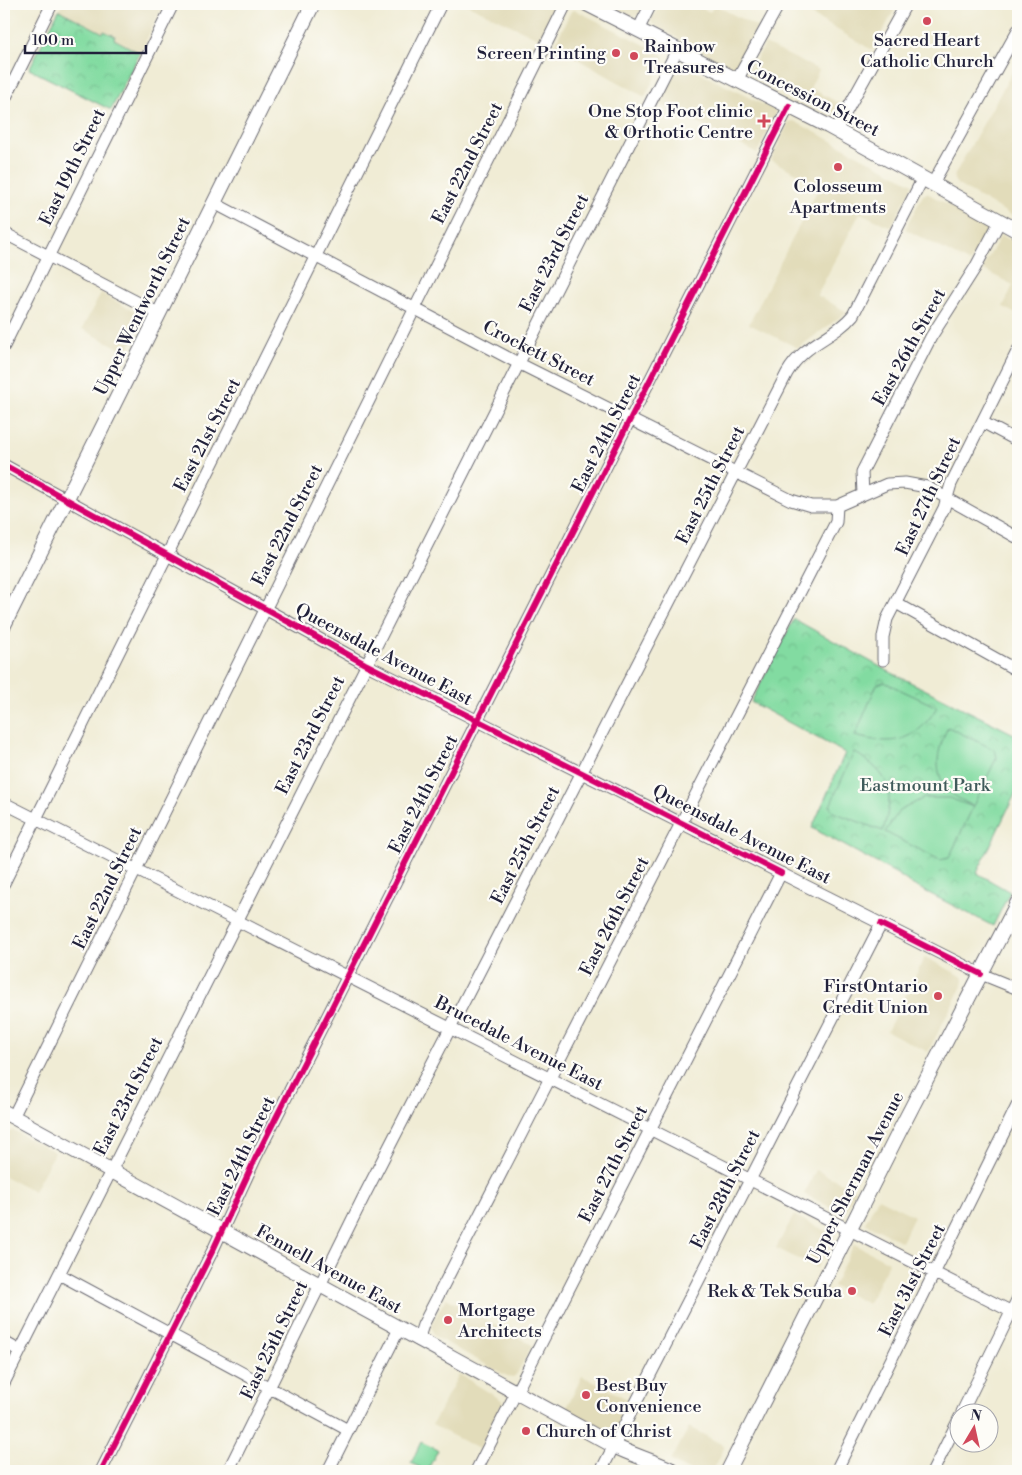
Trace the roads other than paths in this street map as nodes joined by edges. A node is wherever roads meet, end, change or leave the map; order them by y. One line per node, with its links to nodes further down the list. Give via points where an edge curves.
1 (52, 4): 14 (street)
2 (173, 4): 22 (street, East 19th Street)
3 (313, 4): 18 (main road, Upper Wentworth Street)
4 (441, 4): 23 (street, East 21st Street)
5 (566, 4): 24 (street, East 22nd Street)
6 (587, 4): 10 (main road, Concession Street)
7 (652, 4): 10 (street)
8 (779, 4): 13 (street)
9 (906, 4): 16 (street)
10 (638, 30): 12 (main road, Concession Street)
11 (1018, 30): 17 (street, East 25th Street)
12 (677, 50): 13 (main road, Concession Street); 28 (street, East 23rd Street)
13 (737, 80): 15 (main road, Concession Street)
14 (4, 101)
15 (789, 106): 16 (main road, Concession Street); 29 (street, East 24th Street)
16 (836, 130): 17 (main road, Concession Street)
17 (928, 180): 19 (main road, Concession Street); 33 (street, East 25th Street, via 853,315 795,360)
18 (214, 203): 23 (street, Crockett Street); 25 (main road, Upper Wentworth Street)
19 (1000, 220): 20 (main road, Concession Street); 34 (street, East 26th Street, via 931,337 862,472)
20 (1018, 231)
21 (4, 233): 22 (street)
22 (48, 256): 25 (street); 26 (street, East 19th Street)
23 (315, 256): 24 (street, Crockett Street); 39 (street, East 21st Street)
24 (413, 308): 28 (street, Crockett Street); 41 (street, East 22nd Street)
25 (158, 313): 36 (main road, Upper Wentworth Street)
26 (4, 346)
27 (1018, 350): 30 (street, East 27th Street)
28 (518, 363): 29 (street, Crockett Street); 44 (street, East 23rd Street)
29 (630, 419): 33 (street, Crockett Street); 46 (street, East 24th Street)
30 (982, 422): 31 (street); 35 (street, East 27th Street)
31 (1018, 442)
32 (4, 465): 36 (street, Queensdale Avenue East)
33 (736, 472): 37 (street, Crockett Street, via 805,505); 47 (street, East 25th Street)
34 (864, 494): 35 (street, Crockett Street, via 887,484 905,483 927,487); 37 (street, Crockett Street)
35 (947, 497): 38 (street, Crockett Street); 40 (street, East 27th Street)
36 (67, 498): 39 (street, Queensdale Avenue East); 42 (main road, Upper Wentworth Street)
37 (837, 506): 50 (street, East 26th Street, via 836,522)
38 (1018, 538)
39 (167, 554): 41 (street, Queensdale Avenue East); 49 (street, East 21st Street)
40 (896, 603): 43 (street, East 27th Street, via 884,628); 45 (street)
41 (265, 608): 44 (street, Queensdale Avenue East); 51 (street, East 22nd Street)
42 (4, 624)
43 (883, 660)
44 (365, 664): 46 (street, Queensdale Avenue East); 55 (street, East 23rd Street)
45 (1018, 671)
46 (477, 720): 47 (street, Queensdale Avenue East); 58 (street, East 24th Street)
47 (582, 773): 50 (street, Queensdale Avenue East); 60 (street, East 25th Street)
48 (4, 803): 49 (street, Brucedale Avenue East)
49 (35, 820): 51 (street, Brucedale Avenue East); 53 (street, East 21st Street)
50 (681, 823): 52 (street, Queensdale Avenue East); 61 (street, East 26th Street)
51 (136, 870): 55 (street, Brucedale Avenue East); 63 (street, East 22nd Street)
52 (782, 873): 56 (street, Queensdale Avenue East); 64 (street, East 27th Street)
53 (4, 883)
54 (1018, 902): 57 (main road, Upper Sherman Avenue)
55 (237, 920): 58 (street, Brucedale Avenue East); 65 (street, East 23rd Street)
56 (881, 924): 57 (street, Queensdale Avenue East); 66 (street, East 28th Street)
57 (981, 974): 59 (street, Queensdale Avenue East); 68 (main road, Upper Sherman Avenue)
58 (347, 976): 60 (street, Brucedale Avenue East); 67 (street, East 24th Street)
59 (1018, 989)
60 (451, 1028): 61 (street, Brucedale Avenue East); 71 (street, East 25th Street, via 325,1273)
61 (550, 1079): 64 (street, Brucedale Avenue East); 76 (street, East 26th Street)
62 (1018, 1104): 70 (street, East 31st Street)
63 (7, 1117): 65 (main road, Fennell Avenue East)
64 (650, 1128): 66 (street, Brucedale Avenue East); 81 (street, East 27th Street)
65 (110, 1170): 67 (main road, Fennell Avenue East); 69 (street, East 23rd Street)
66 (750, 1179): 68 (street, Brucedale Avenue East); 85 (street, East 28th Street)
67 (222, 1230): 71 (main road, Fennell Avenue East); 75 (street, East 24th Street)
68 (849, 1230): 70 (street, Brucedale Avenue East); 94 (main road, Upper Sherman Avenue)
69 (59, 1274): 75 (street); 78 (street, East 23rd Street)
70 (934, 1274): 73 (street, Brucedale Avenue East); 95 (street, East 31st Street)
71 (321, 1287): 74 (main road, Fennell Avenue East); 80 (street, East 25th Street)
72 (1018, 1298): 73 (street)
73 (1015, 1313): 82 (street)
74 (399, 1329): 76 (main road, Fennell Avenue East); 83 (street)
75 (171, 1334): 80 (street); 87 (street, East 24th Street)
76 (418, 1340): 81 (main road, Fennell Avenue East)
77 (4, 1342): 78 (street)
78 (20, 1351): 79 (street, East 23rd Street)
79 (4, 1383)
80 (271, 1388): 83 (street); 88 (street, East 25th Street)
81 (515, 1392): 85 (main road, Fennell Avenue East); 90 (street, East 27th Street)
82 (967, 1402)
83 (348, 1430): 89 (street)
84 (950, 1438): 96 (street)
85 (614, 1446): 86 (main road, Fennell Avenue East); 91 (street, East 28th Street)
86 (637, 1458): 92 (main road, Fennell Avenue East); 93 (main road, Fennell Avenue East)
87 (101, 1471)
88 (228, 1471)
89 (328, 1471)
90 (476, 1471)
91 (602, 1471)
92 (648, 1471)
93 (674, 1471)
94 (728, 1471)
95 (836, 1471)
96 (933, 1471)

